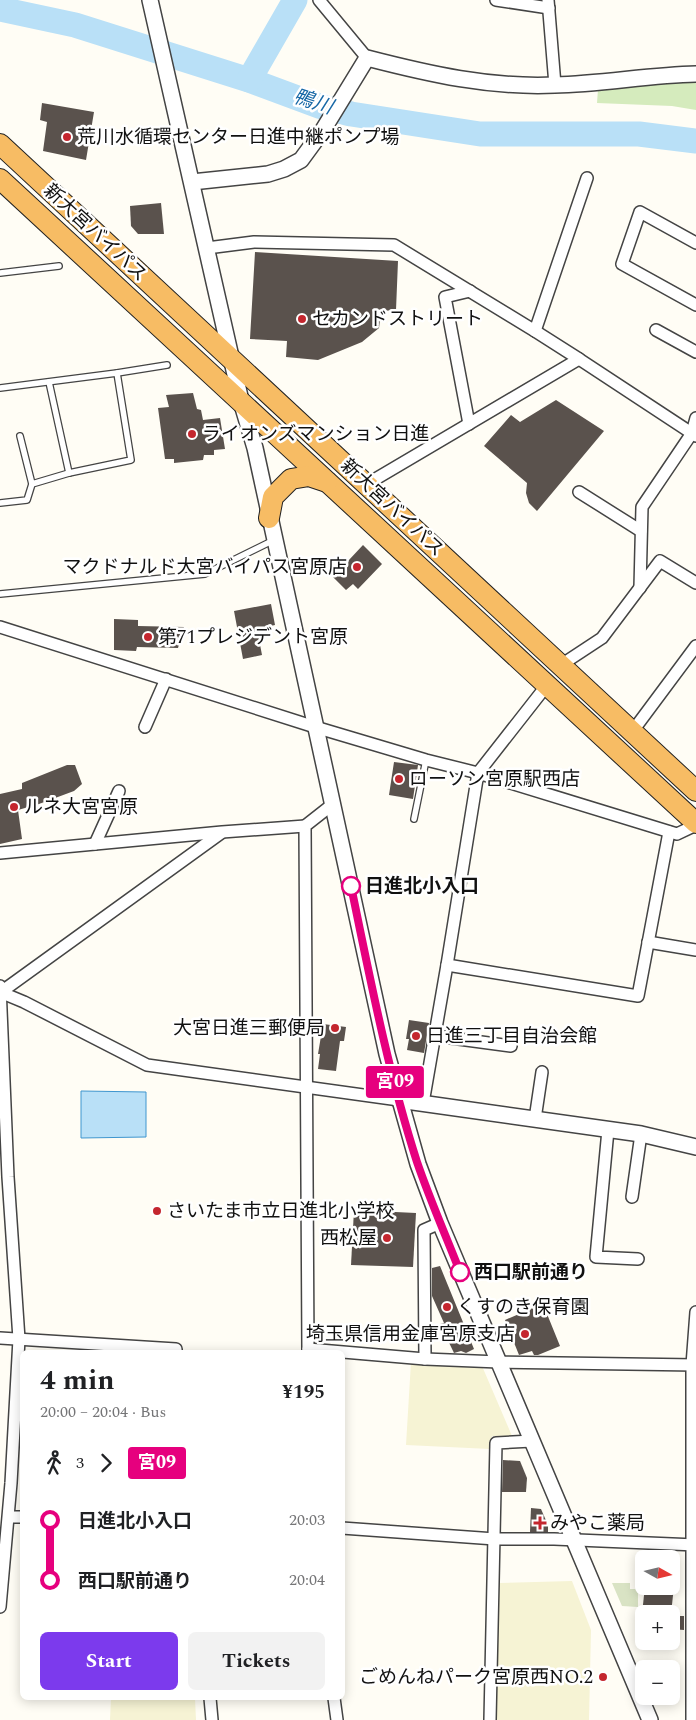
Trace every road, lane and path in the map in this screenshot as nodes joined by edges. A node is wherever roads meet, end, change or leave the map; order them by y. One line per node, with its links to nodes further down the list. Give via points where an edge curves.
1 (320, 0): 5 (street)
2 (496, 0): 4 (street)
3 (150, 1): 11 (street)
4 (549, 4): 7 (street)
5 (367, 58): 7 (street, via 456,79 493,84); 11 (street, via 323,130 300,160 284,169 252,177)
6 (696, 74): 7 (street)
7 (555, 85)
8 (0, 144): 21 (highway, 新大宮バイパス)
9 (587, 178): 18 (street)
10 (0, 179): 27 (highway, 新大宮バイパス)
11 (192, 182): 13 (street)
12 (696, 243): 17 (street, via 640,212 622,264)
13 (207, 248): 16 (street, via 254,242 394,245); 21 (street)
14 (59, 266): 15 (lane)
15 (0, 273)
16 (470, 291): 18 (street); 29 (street, via 444,297)
17 (696, 305)
18 (535, 330): 22 (street)
19 (656, 330): 20 (street)
20 (696, 352)
21 (231, 359): 27 (street); 35 (highway, 新大宮バイパス)
22 (579, 359): 29 (street); 30 (street)
23 (167, 365): 24 (lane)
24 (117, 374): 25 (lane); 32 (lane, via 131,460)
25 (49, 382): 26 (lane); 32 (lane)
26 (0, 388)
27 (241, 401): 33 (highway, 新大宮バイパス); 38 (street, via 255,448)
28 (696, 418): 30 (street)
29 (470, 424): 35 (street)
30 (694, 434): 39 (street, via 642,507)
31 (20, 436): 34 (lane)
32 (69, 473): 34 (lane)
33 (327, 482): 38 (highway, via 309,476 291,479 273,497); 48 (highway, 新大宮バイパス)
34 (32, 484): 37 (lane, via 27,500)
35 (367, 484): 46 (highway, 新大宮バイパス)
36 (578, 492): 39 (street)
37 (0, 503)
38 (269, 518): 40 (street)
39 (641, 532): 42 (street)
40 (274, 540): 43 (lane, via 205,574); 49 (street)
41 (696, 582): 42 (street, via 660,561)
42 (640, 588): 46 (street, via 602,638)
43 (0, 594)
44 (0, 627): 47 (street)
45 (696, 646): 51 (street)
46 (561, 666): 51 (highway, 新大宮バイパス)
47 (166, 679): 49 (street); 50 (street)
48 (547, 685): 53 (street); 58 (highway, 新大宮バイパス)
49 (315, 726): 52 (street); 56 (street)
50 (146, 727)
51 (632, 732): 55 (highway, 新大宮バイパス)
52 (426, 760): 53 (street); 57 (lane)
53 (478, 772): 61 (street); 66 (street)
54 (119, 791): 62 (street)
55 (696, 791)
56 (333, 804): 59 (street); 73 (street)
57 (414, 819)
58 (696, 824): 61 (street, via 677,834)
59 (305, 826): 60 (street); 72 (street)
60 (222, 832): 62 (street); 67 (street)
61 (668, 832): 64 (street)
62 (95, 844): 63 (street)
63 (0, 853)
64 (648, 942): 65 (street); 66 (street, via 638,996)
65 (696, 950)
66 (447, 965): 68 (street)
67 (0, 990): 71 (street); 72 (street, via 147,1065)
68 (436, 1036): 69 (street); 74 (street)
69 (511, 1046)
70 (542, 1072): 75 (street)
71 (2, 1073): 84 (street)
72 (308, 1087): 73 (street); 86 (street)
73 (399, 1100): 74 (street); 80 (street)
74 (423, 1103): 75 (street)
75 (535, 1119): 76 (street)
76 (608, 1130): 77 (street); 81 (street, via 596,1256)
77 (641, 1134): 78 (street); 79 (street)
78 (696, 1147)
79 (632, 1197)
80 (440, 1223): 88 (street, via 424,1230); 89 (street)
81 (638, 1259)
82 (696, 1312): 90 (street)
83 (0, 1338): 84 (street)
84 (19, 1339): 85 (street); 93 (street)
85 (176, 1350)
86 (308, 1350)
87 (345, 1353): 88 (street)
88 (425, 1358): 89 (street)
89 (499, 1362): 90 (street); 92 (street)
90 (694, 1365): 91 (street)
91 (694, 1431): 98 (street)
92 (532, 1441): 96 (street, via 496,1443); 97 (street)
93 (8, 1517): 94 (street); 99 (street)
94 (20, 1517)
95 (345, 1528): 96 (street)
96 (495, 1539): 97 (street); 104 (street)
97 (575, 1540): 98 (street); 105 (street)
98 (694, 1545): 106 (street)
99 (0, 1607)
100 (210, 1700): 102 (street)
101 (334, 1700): 103 (street)
102 (212, 1720)
103 (336, 1720)
104 (490, 1720)
105 (650, 1720)
106 (692, 1720)

